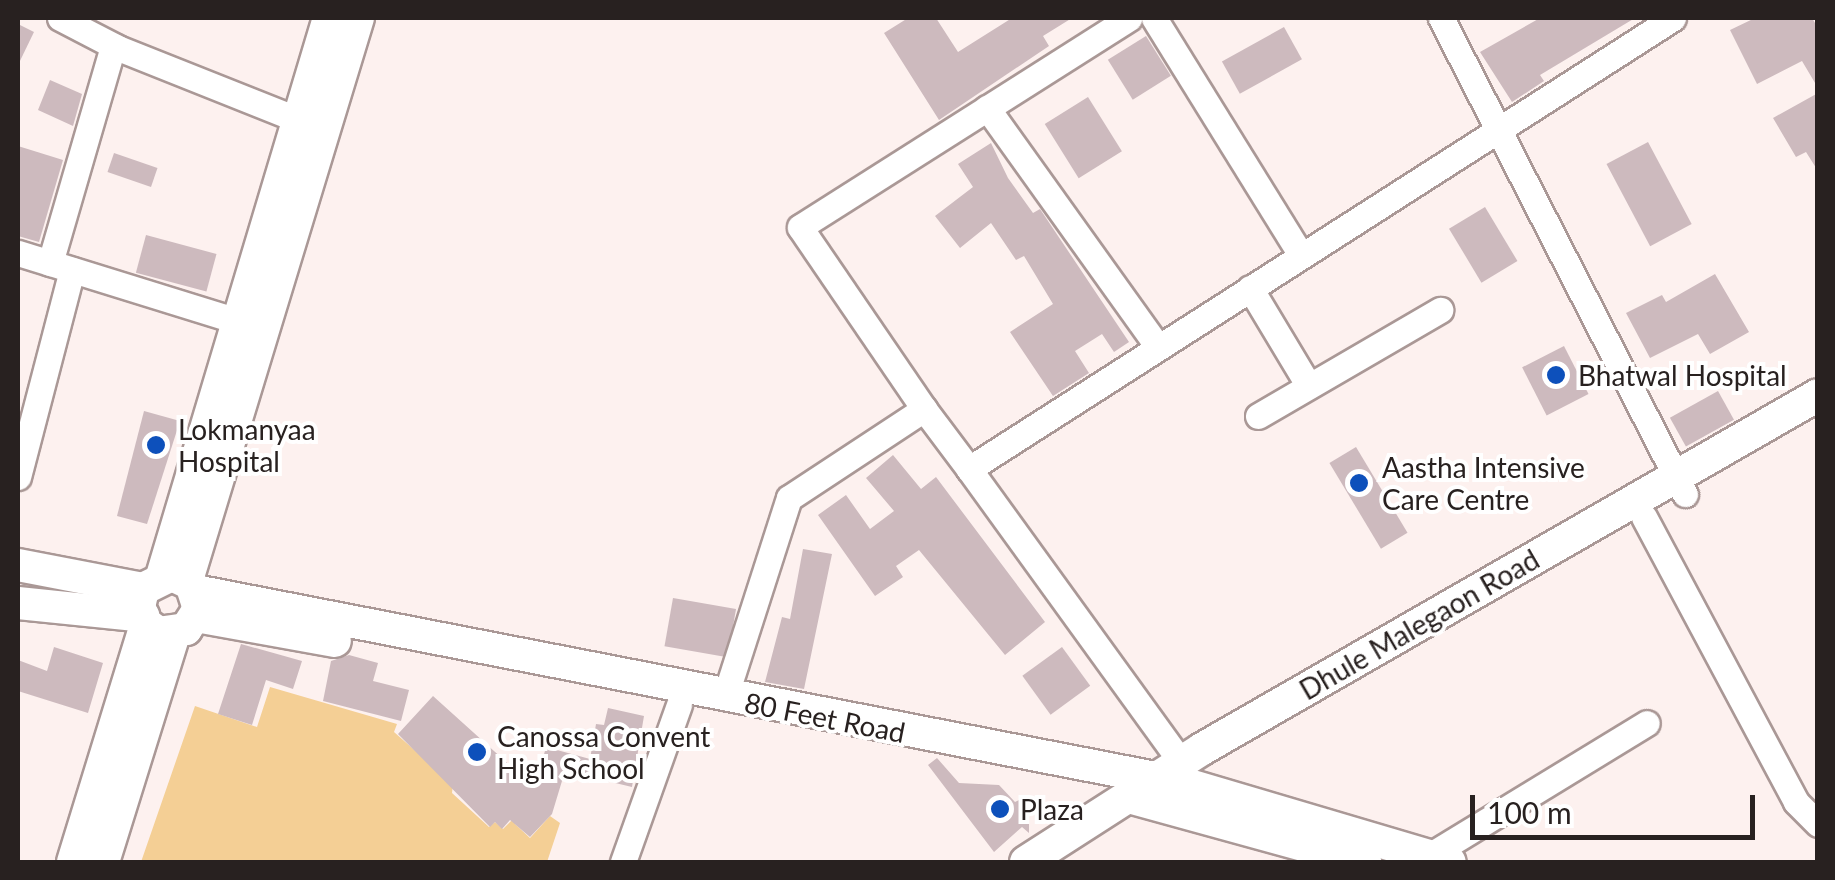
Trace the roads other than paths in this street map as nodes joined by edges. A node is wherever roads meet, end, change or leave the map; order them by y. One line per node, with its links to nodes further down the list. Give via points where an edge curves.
1 (60, 18): 8 (street)
2 (329, 18): 10 (main road)
3 (358, 18): 30 (main road)
4 (1129, 18): 9 (street)
5 (1154, 18): 13 (street)
6 (1440, 18): 11 (street)
7 (1673, 18): 11 (street)
8 (113, 46): 10 (street); 14 (street)
9 (987, 108): 18 (street); 22 (street, via 800,228)
10 (298, 120): 17 (main road)
11 (1499, 129): 13 (street); 27 (street)
12 (18, 253): 14 (street)
13 (1301, 256): 15 (street)
14 (61, 266): 17 (street); 21 (street)
15 (1250, 288): 18 (street); 19 (street)
16 (1440, 310): 19 (street)
17 (238, 321): 30 (main road)
18 (1158, 348): 25 (street)
19 (1309, 386): 23 (street)
20 (1818, 396): 27 (main road, Dhule Malegaon Road)
21 (26, 404): 26 (street)
22 (924, 409): 25 (street); 32 (street, via 790,498)
23 (1258, 416)
24 (1818, 417): 27 (main road)
25 (969, 469): 35 (street)
26 (18, 477)
27 (1681, 484): 28 (main road); 35 (main road, Dhule Malegaon Road)
28 (1644, 517): 35 (main road); 37 (street, via 1796,802)
29 (18, 565): 30 (main road, 80 Feet Road)
30 (168, 603): 31 (main road, 80 Feet Road); 32 (main road, 80 Feet Road); 33 (main road, 80 Feet Road); 39 (main road); 40 (main road)
31 (18, 605)
32 (725, 697): 36 (main road, 80 Feet Road)
33 (680, 705): 36 (main road, 80 Feet Road); 41 (street)
34 (1647, 723): 38 (street)
35 (1183, 774): 36 (main road, Dhule Malegaon Road); 38 (main road)
36 (1144, 793): 42 (main road, Dhule Malegaon Road); 43 (main road); 44 (main road, 80 Feet Road)
37 (1818, 824)
38 (1440, 860)
39 (74, 862)
40 (103, 862)
41 (623, 862)
42 (1026, 862)
43 (1064, 862)
44 (1365, 862)

